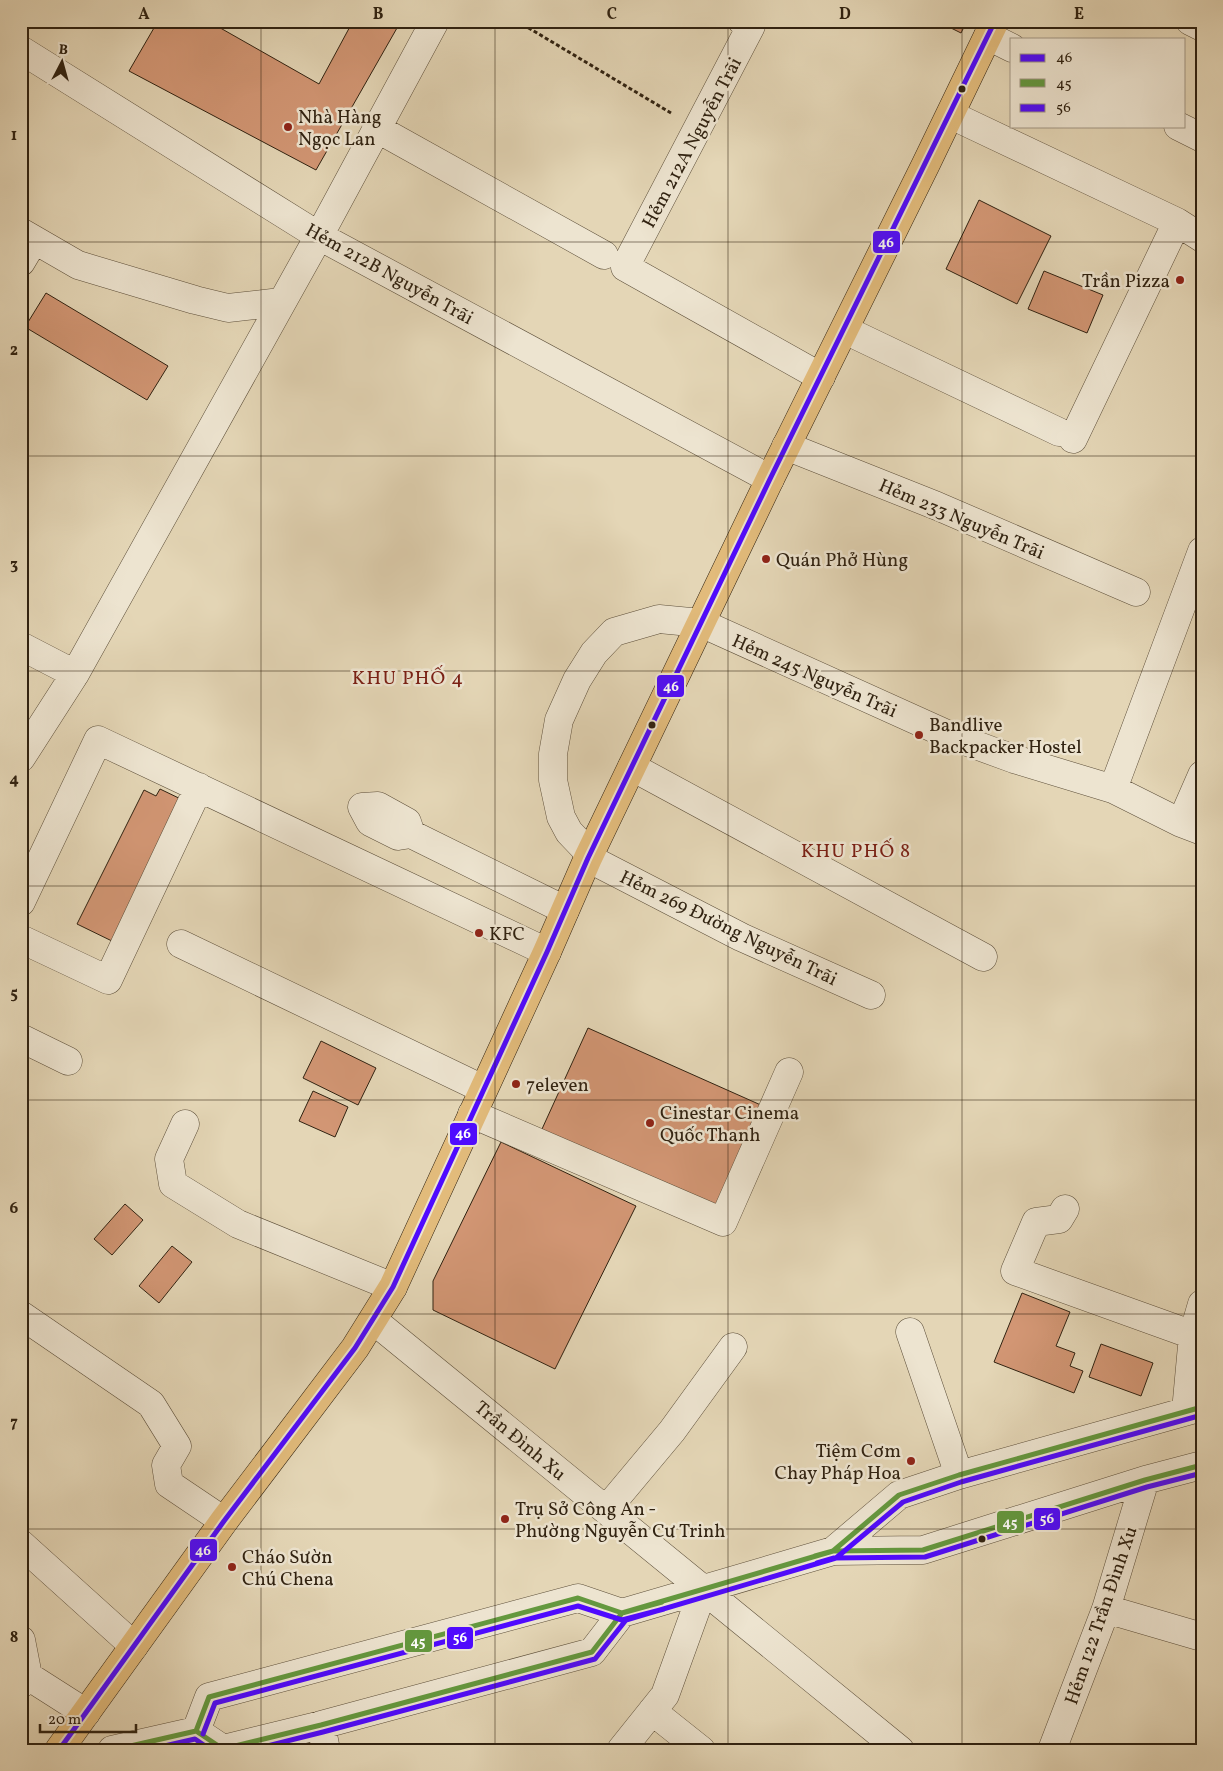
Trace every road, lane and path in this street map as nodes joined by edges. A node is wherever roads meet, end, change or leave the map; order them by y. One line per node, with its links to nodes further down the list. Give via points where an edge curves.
1 (435, 21): 11 (street)
2 (517, 21): 9 (path)
3 (742, 21): 18 (street, Hẻm 212A Nguyễn Trãi, via 751,26)
4 (1190, 21): 5 (street)
5 (1202, 27)
6 (991, 29): 7 (street); 10 (main road)
7 (1010, 46)
8 (21, 50): 15 (street, Hẻm 212B Nguyễn Trãi)
9 (674, 115)
10 (950, 115): 14 (street); 20 (main road)
11 (376, 128): 15 (street); 18 (street)
12 (1182, 128): 13 (street)
13 (1202, 138)
14 (1177, 222): 16 (street); 20 (street, via 1066,435)
15 (318, 236): 19 (street); 23 (street, Hẻm 212B Nguyễn Trãi)
16 (1202, 238)
17 (25, 244): 19 (street, via 78,265 228,308)
18 (615, 261): 21 (street)
19 (281, 302): 28 (street)
20 (845, 330): 21 (main road)
21 (821, 377): 22 (main road)
22 (786, 446): 23 (main road); 25 (street, Hẻm 233 Nguyễn Trãi, via 937,506)
23 (770, 478): 26 (main road)
24 (1201, 555): 33 (street)
25 (1136, 592)
26 (701, 623): 30 (main road); 33 (street, Hẻm 245 Nguyễn Trãi, via 951,736); 36 (street, Hẻm 245 Nguyễn Trãi, via 659,619 614,632 594,653 578,680 559,720 553,754 553,780 561,817)
27 (21, 646): 28 (street)
28 (75, 674): 29 (street)
29 (21, 758)
30 (632, 767): 36 (main road); 42 (street)
31 (1202, 775): 34 (street, Hẻm 245 Nguyễn Trãi)
32 (199, 787): 37 (street, via 98,740); 39 (street, via 108,980); 41 (street)
33 (1113, 789): 34 (street, Hẻm 245 Nguyễn Trãi)
34 (1192, 827)
35 (411, 834): 38 (street)
36 (588, 856): 38 (main road); 43 (street, Hẻm 269 Đường Nguyễn Trãi, via 741,937)
37 (21, 902)
38 (565, 910): 41 (main road)
39 (21, 939)
40 (181, 944): 47 (street)
41 (547, 952): 47 (main road)
42 (984, 956)
43 (871, 995)
44 (21, 1038): 45 (street)
45 (68, 1061)
46 (789, 1072): 48 (street, via 723,1222)
47 (483, 1089): 48 (main road)
48 (472, 1114): 51 (main road)
49 (185, 1124): 51 (street, via 169,1159 172,1184 238,1224)
50 (1064, 1209): 56 (street, via 1059,1219 1036,1222 1015,1271)
51 (393, 1287): 54 (main road)
52 (1202, 1304): 56 (street)
53 (21, 1315): 63 (street, via 151,1404 177,1446 166,1465 169,1484)
54 (373, 1320): 62 (street, Trần Ðình Xu); 63 (main road)
55 (910, 1332): 60 (street)
56 (1193, 1335): 58 (street)
57 (733, 1346): 62 (street, via 672,1431)
58 (1194, 1409): 60 (street)
59 (1202, 1465): 61 (street)
60 (959, 1475): 65 (street, via 899,1495)
61 (1145, 1480): 65 (street, via 923,1550); 67 (street, Hẻm 122 Trần Ðình Xu)
62 (606, 1510): 66 (street, Trần Ðình Xu)
63 (224, 1521): 71 (main road)
64 (21, 1544): 71 (street)
65 (833, 1551): 66 (street)
66 (703, 1590): 68 (street); 73 (street, via 665,1695); 77 (street, Trần Ðình Xu)
67 (1106, 1609): 69 (street); 82 (street, Hẻm 122 Trần Ðình Xu)
68 (622, 1613): 75 (street, via 592,1652); 76 (street, via 578,1598 218,1694 209,1697)
69 (1202, 1637)
70 (21, 1640): 72 (street)
71 (134, 1646): 74 (main road)
72 (24, 1680): 74 (street)
73 (652, 1711): 80 (street); 81 (street)
74 (86, 1713): 78 (main road)
75 (324, 1738): 76 (street, via 223,1749)
76 (199, 1740): 79 (street)
77 (892, 1747)
78 (59, 1750)
79 (112, 1750)
80 (621, 1750)
81 (702, 1750)
82 (1052, 1750)

